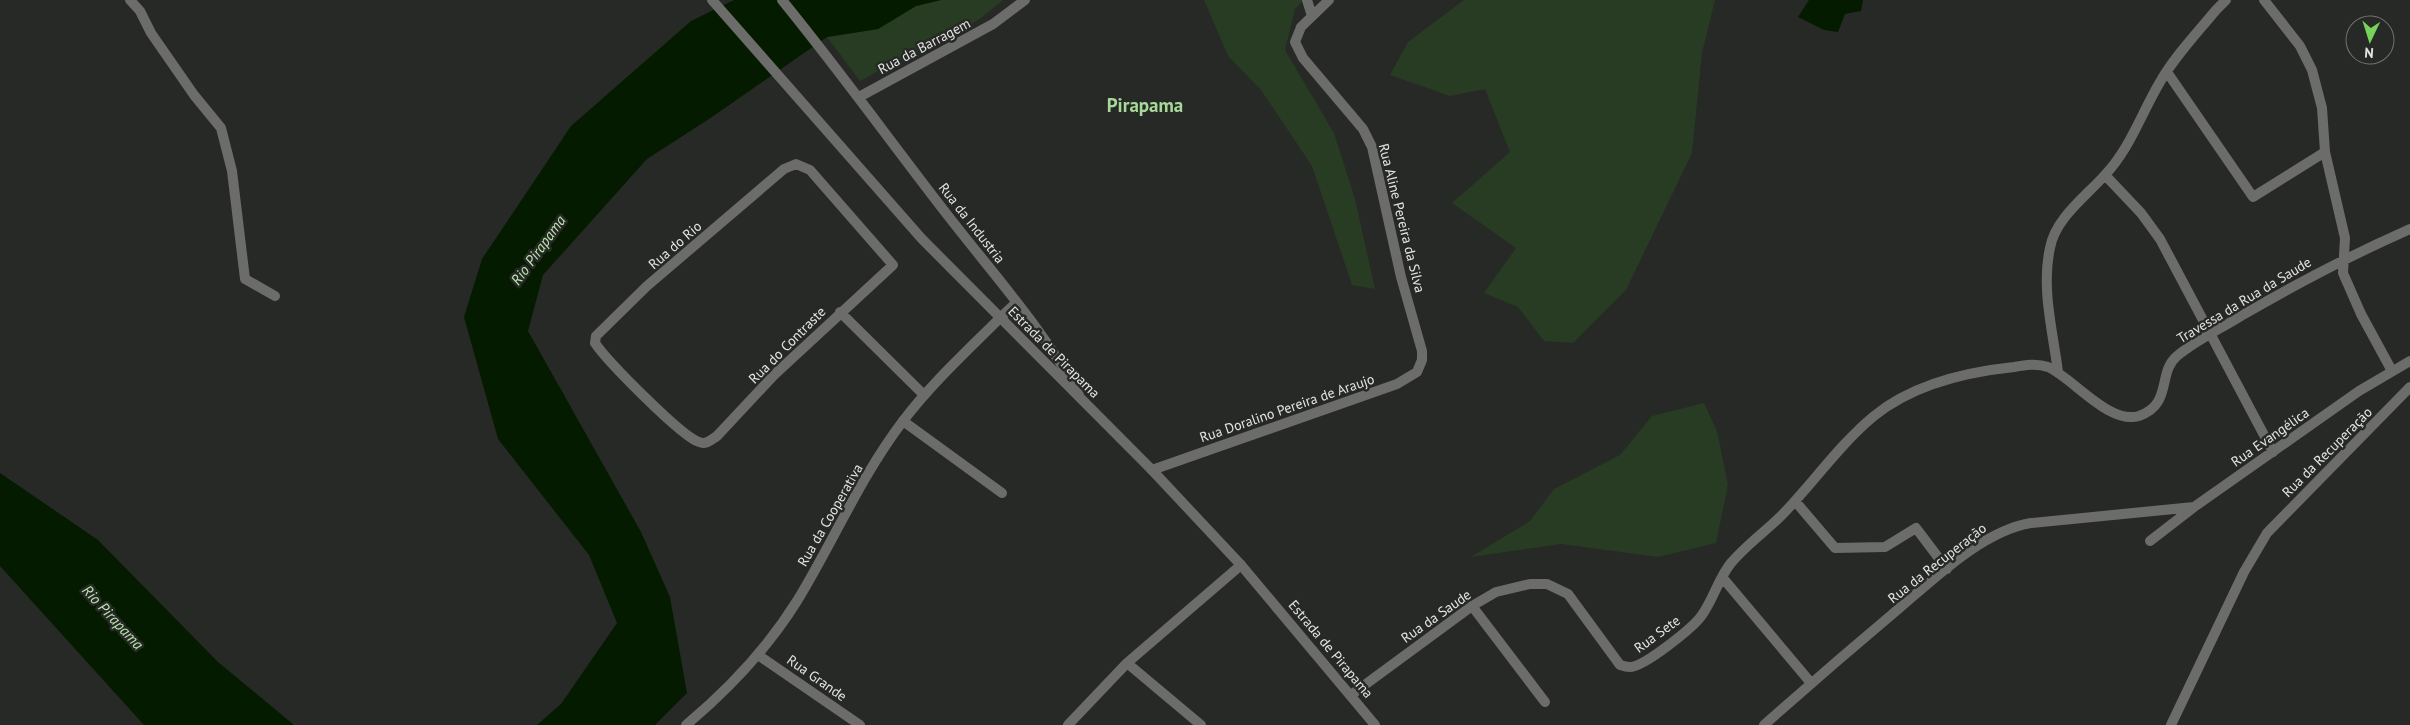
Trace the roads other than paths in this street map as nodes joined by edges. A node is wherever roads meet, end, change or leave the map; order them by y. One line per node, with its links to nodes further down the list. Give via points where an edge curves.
1 (130, 0): 17 (street, via 189,88 221,128 232,171 245,279)
2 (712, 0): 20 (street, Estrada de Pirapama, via 922,239)
3 (782, 0): 11 (street, Rua da Industria)
4 (1025, 0): 11 (street, Rua da Barragem, via 993,24)
5 (1307, 0): 9 (street)
6 (1329, 0): 9 (street, Rua Aline Pereira da Silva)
7 (2226, 0): 10 (street)
8 (2264, 0): 12 (street, via 2300,46 2312,70 2322,108)
9 (1312, 16): 22 (street, Rua Aline Pereira da Silva, via 1297,31 1297,48 1358,122 1372,147)
10 (2167, 72): 12 (street, via 2253,197); 13 (street, via 2130,143)
11 (859, 97): 18 (street, Rua da Industria)
12 (2325, 152): 15 (street, via 2345,238)
13 (2105, 175): 21 (street, via 2151,225); 25 (street, via 2061,222 2050,246 2047,278)
14 (2410, 229): 15 (street, Travessa da Rua da Saude)
15 (2342, 259): 21 (street, Travessa da Rua da Saude); 24 (street, via 2348,287)
16 (893, 265): 19 (street, Rua do Contraste); 30 (street, Rua do Rio, via 810,170 796,164 774,178 648,286 596,336 595,343 623,375 685,434)
17 (274, 296)
18 (1016, 303): 20 (street, Rua da Cooperativa); 28 (street, Rua da Industria, via 1050,346)
19 (840, 312): 27 (street); 30 (street, Rua do Contraste, via 717,436)
20 (1000, 318): 27 (street, Rua da Cooperativa); 28 (street, Estrada de Pirapama)
21 (2212, 333): 25 (street, Travessa da Rua da Saude, via 2177,356 2170,366 2164,392 2157,404 2139,416 2120,414 2106,408); 31 (street)
22 (1422, 360): 32 (street, Rua Doralino Pereira de Araujo, via 1417,372 1397,384)
23 (2410, 361): 24 (street, Rua Evangélica)
24 (2392, 371): 31 (street, Rua Evangélica)
25 (2058, 372): 34 (street, Travessa da Rua da Saude, via 2039,365 1986,370 1942,380 1897,401 1872,417)
26 (2410, 387): 54 (street, Rua da Recuperação, via 2267,534 2244,572)
27 (924, 395): 29 (street, Rua da Cooperativa)
28 (1080, 397): 32 (street, Estrada de Pirapama)
29 (903, 421): 33 (street); 43 (street, Rua da Cooperativa, via 874,465 796,602)
30 (700, 443)
31 (2273, 452): 35 (street, Rua Evangélica)
32 (1152, 470): 38 (street, Estrada de Pirapama)
33 (1002, 493)
34 (1795, 501): 36 (street, Travessa da Rua da Saude); 39 (street, via 1835,548 1885,547 1916,528)
35 (2194, 506): 37 (street, Rua Evangélica); 39 (street, Rua da Recuperação, via 2020,525 1995,534)
36 (1772, 524): 40 (street, Rua Sete, via 1743,550)
37 (2150, 541)
38 (1242, 565): 44 (street); 46 (street, Estrada de Pirapama)
39 (1948, 569): 45 (street, Rua da Recuperação)
40 (1722, 577): 41 (street, Rua Sete, via 1701,617 1649,658 1629,668 1620,665 1568,594); 45 (street)
41 (1547, 584): 42 (street, Rua da Saude, via 1514,586)
42 (1472, 606): 46 (street, Rua da Saude); 47 (street)
43 (758, 654): 48 (street, Rua da Cooperativa); 49 (street, Rua Grande)
44 (1127, 663): 50 (street); 51 (street)
45 (1811, 684): 53 (street, Rua da Recuperação)
46 (1351, 695): 52 (street, Estrada de Pirapama)
47 (1545, 702)
48 (686, 725)
49 (860, 725)
50 (1068, 725)
51 (1201, 725)
52 (1375, 725)
53 (1764, 725)
54 (2171, 725)

